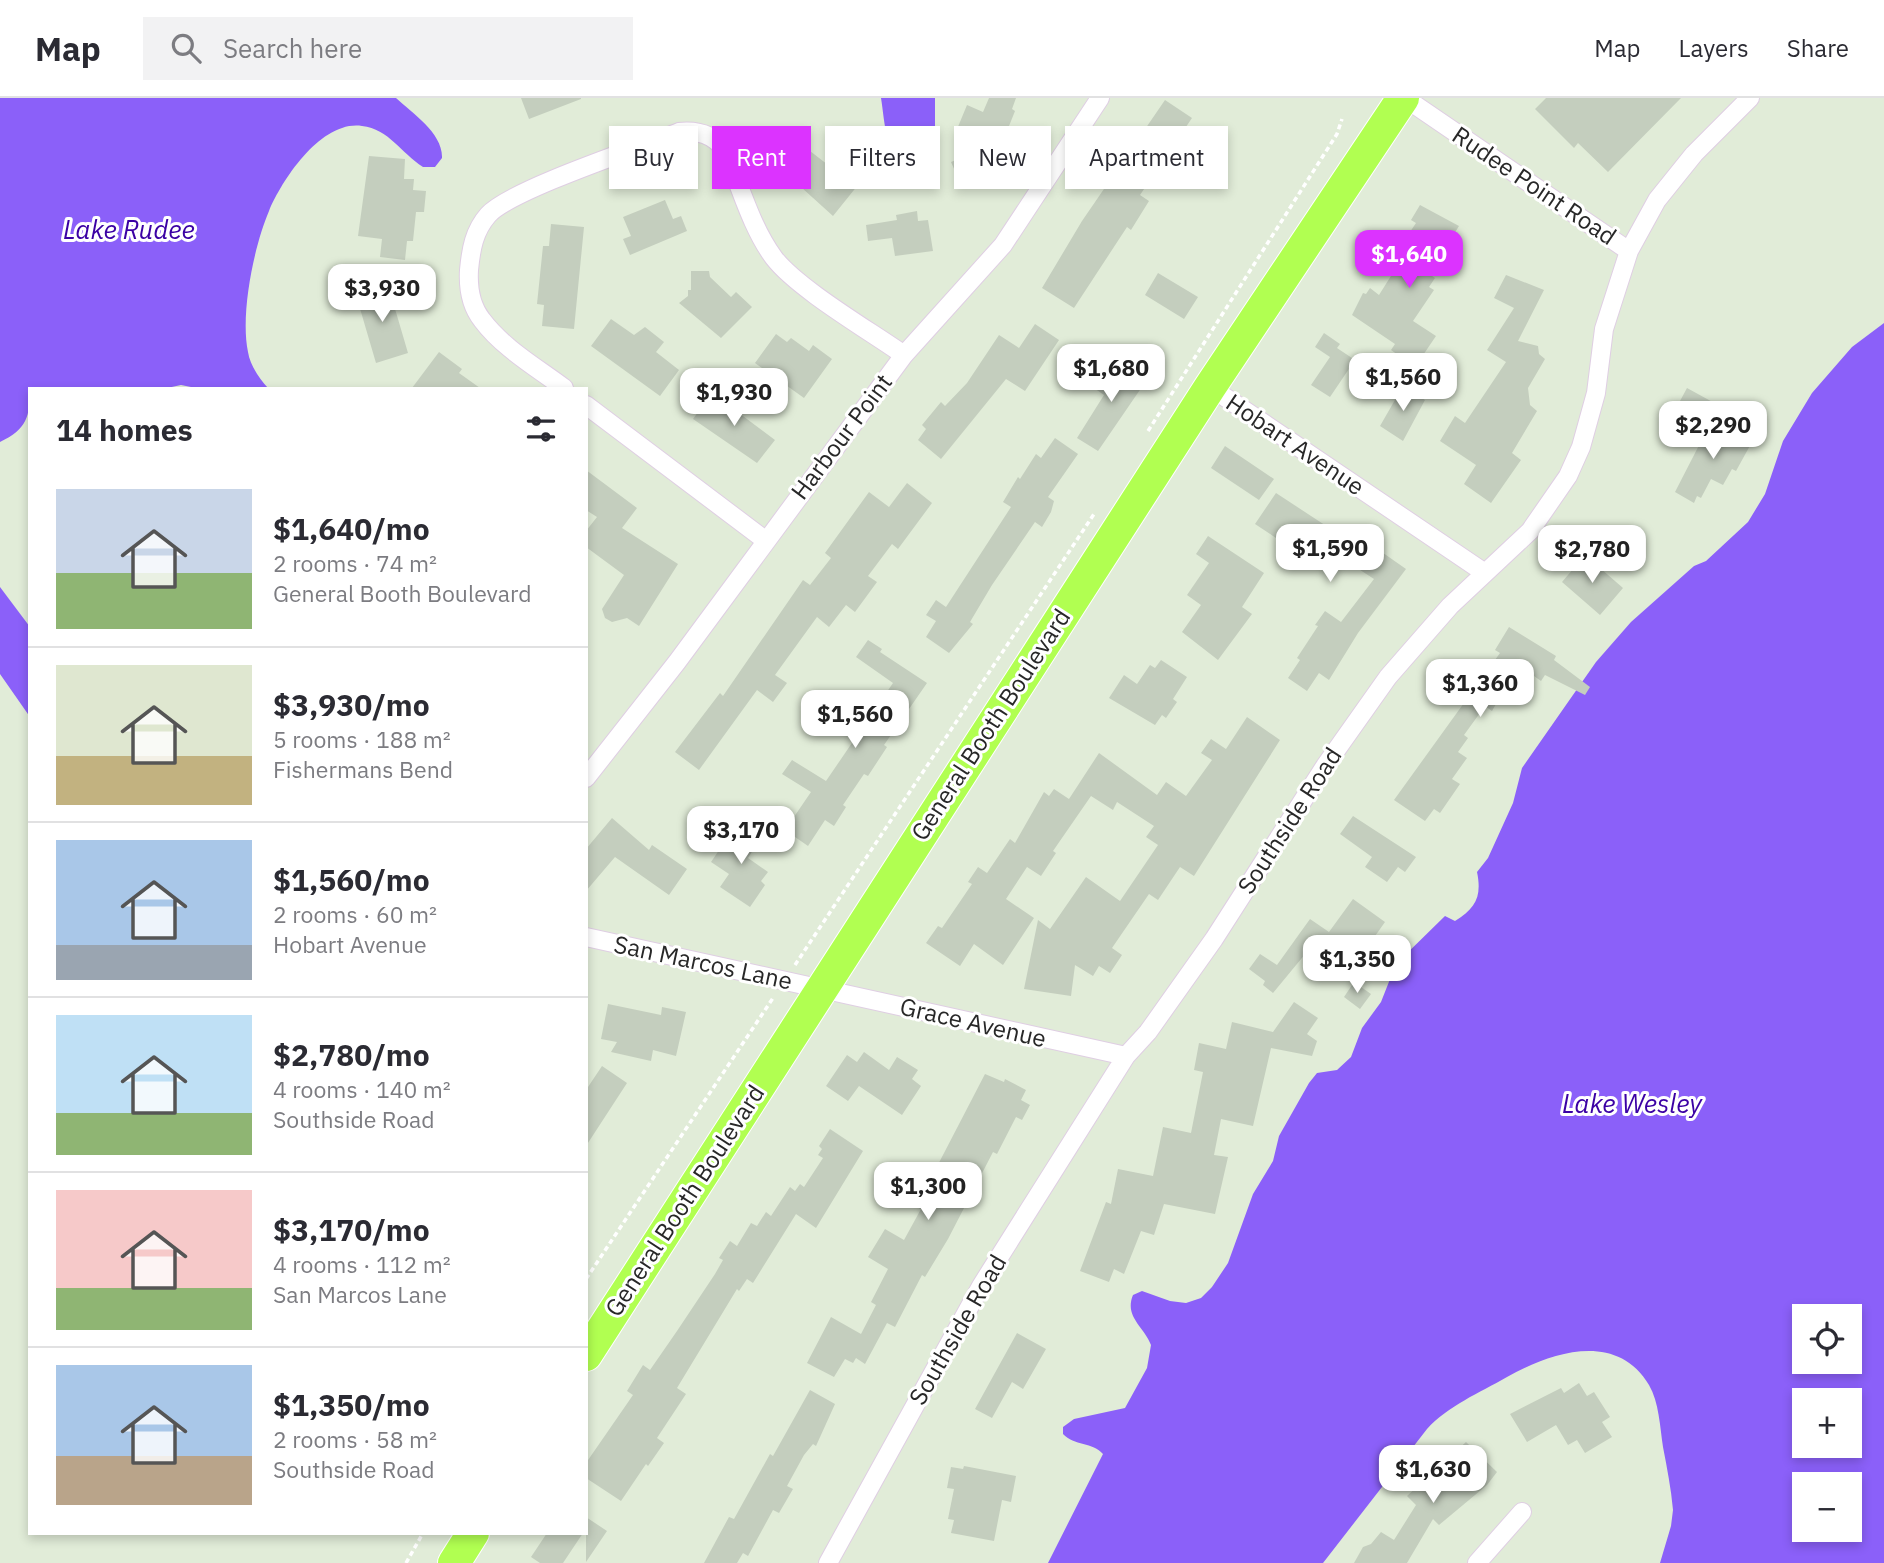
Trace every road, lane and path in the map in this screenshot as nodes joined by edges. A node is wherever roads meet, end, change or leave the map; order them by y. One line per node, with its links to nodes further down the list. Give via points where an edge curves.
1 (1100, 98): 6 (street, Harbour Point, via 1003,245)
2 (1404, 98): 5 (street, Rudee Point Road); 8 (highway, General Booth Boulevard)
3 (1750, 98): 5 (street, Southside Road, via 1694,154)
4 (1342, 120): 10 (path, via 1338,134)
5 (1629, 251): 13 (street, Southside Road, via 1604,329 1596,393 1581,447 1568,476 1530,531)
6 (904, 355): 7 (street, via 777,261 765,245 725,150 718,140 696,130 679,132 503,201 478,229 468,279 479,317 496,337); 12 (street, Harbour Point)
7 (563, 387)
8 (1210, 387): 13 (street, Hobart Avenue); 17 (highway, General Booth Boulevard)
9 (588, 407): 12 (street)
10 (1146, 433)
11 (1095, 513): 16 (path)
12 (765, 540): 14 (street, Harbour Point)
13 (1485, 573): 18 (street, Southside Road, via 1419,638 1365,707 1214,939)
14 (588, 776)
15 (588, 937): 16 (street, San Marcos Lane)
16 (784, 982): 17 (street, San Marcos Lane); 19 (path)
17 (821, 988): 18 (street, Grace Avenue); 20 (highway, General Booth Boulevard)
18 (1126, 1056): 26 (street, Southside Road, via 981,1286)
19 (588, 1276)
20 (588, 1353)
21 (1522, 1512): 27 (street)
22 (422, 1535): 24 (path)
23 (472, 1535): 25 (highway)
24 (406, 1563)
25 (454, 1563)
26 (828, 1563)
27 (1477, 1563)

